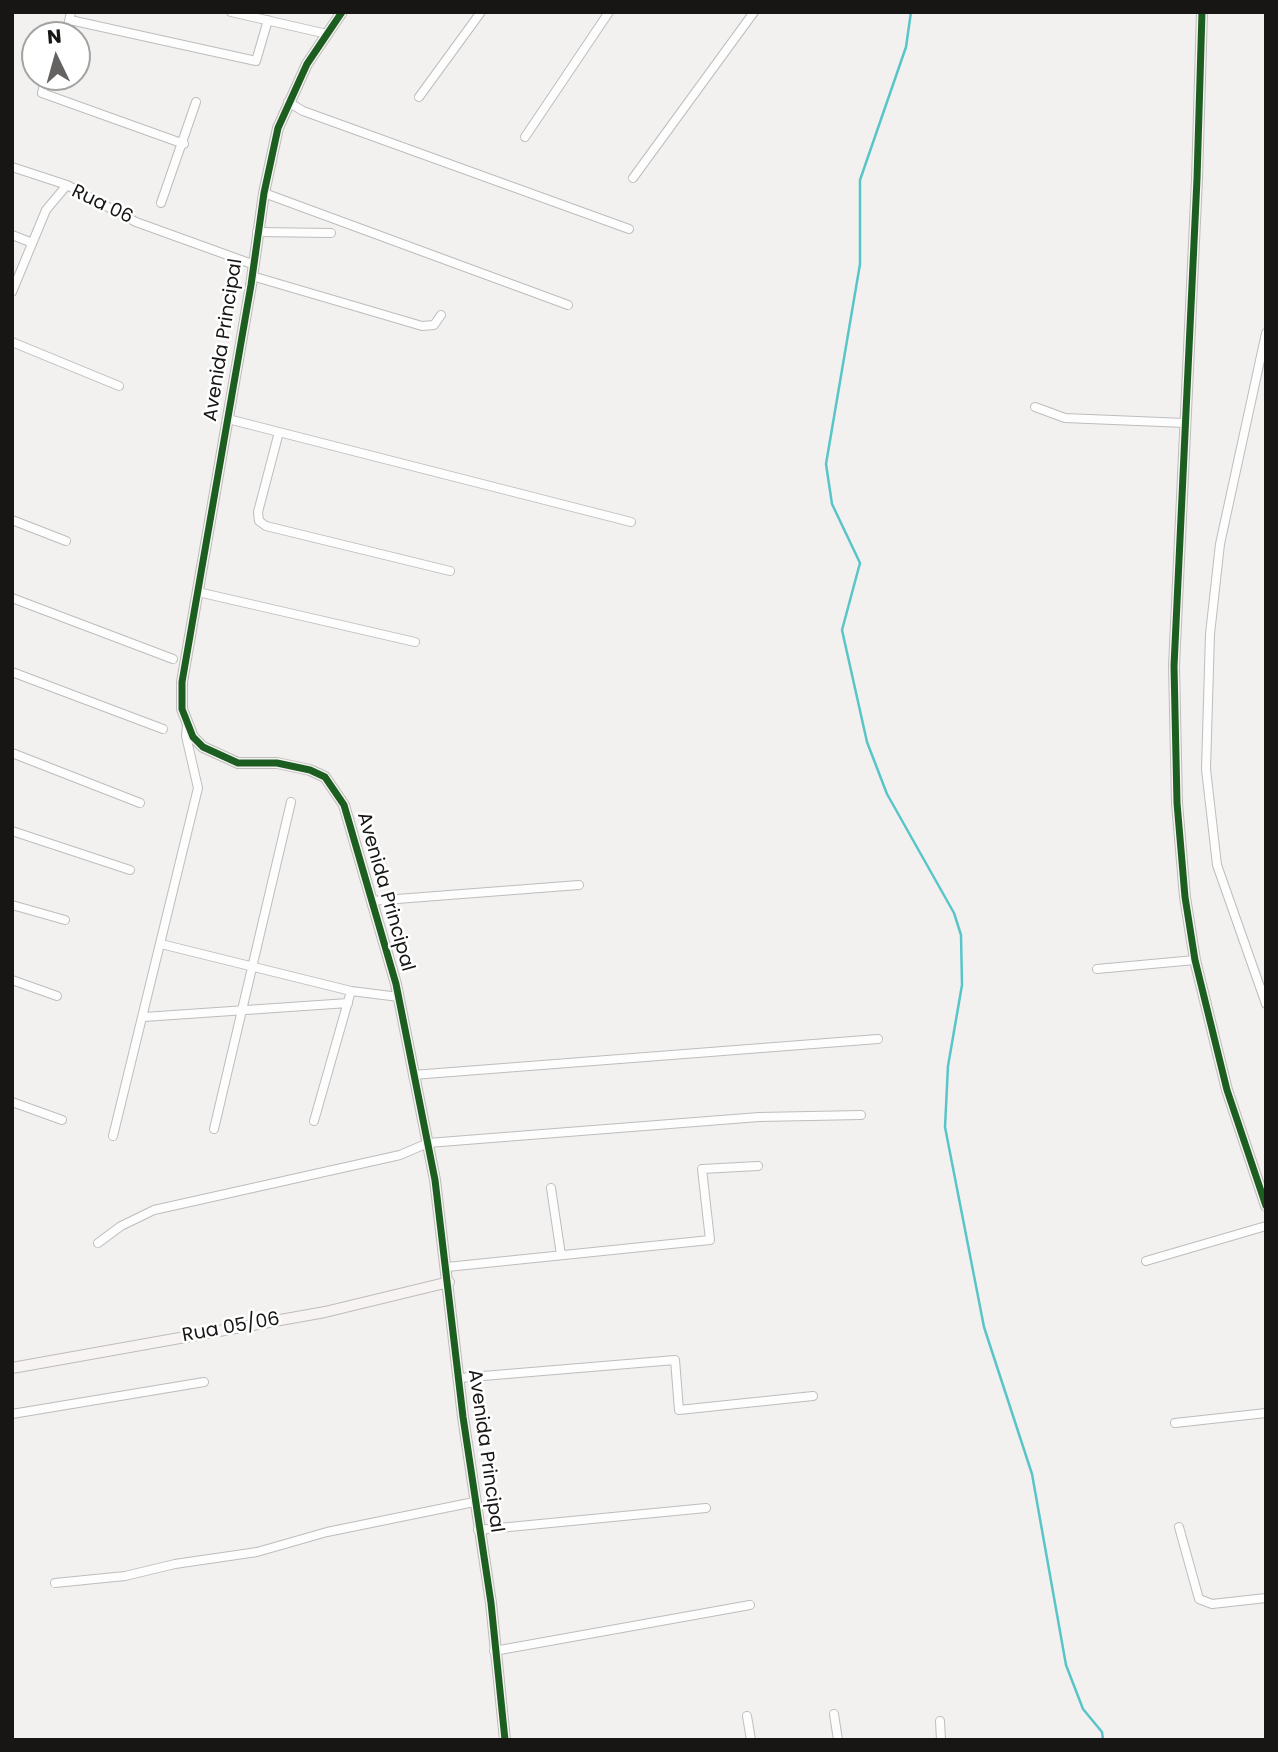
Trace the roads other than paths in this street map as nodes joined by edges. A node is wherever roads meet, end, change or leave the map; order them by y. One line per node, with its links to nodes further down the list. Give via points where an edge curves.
1 (231, 12): 8 (street)
2 (342, 12): 9 (street, Avenida Principal)
3 (481, 12): 11 (street)
4 (609, 12): 14 (street)
5 (754, 12): 17 (street)
6 (1202, 12): 36 (street)
7 (70, 16): 8 (street, via 256,61)
8 (268, 20): 9 (street)
9 (327, 34): 13 (street, Avenida Principal)
10 (42, 91): 15 (street)
11 (419, 97)
12 (196, 102): 15 (street)
13 (288, 102): 19 (street, Avenida Principal); 21 (street)
14 (525, 136)
15 (184, 144): 20 (street)
16 (12, 167): 18 (street)
17 (633, 178)
18 (66, 185): 25 (street, Rua 06, via 46,209); 26 (street, Rua 06, via 136,222)
19 (264, 193): 22 (street, Avenida Principal); 29 (street)
20 (161, 203)
21 (629, 229)
22 (257, 232): 23 (street); 26 (street, Avenida Principal)
23 (331, 233)
24 (12, 235): 25 (street)
25 (30, 242): 28 (street, Rua 06)
26 (252, 264): 27 (street, Avenida Principal)
27 (252, 276): 30 (street, via 422,326 434,325); 35 (street, Avenida Principal)
28 (12, 292)
29 (568, 305)
30 (440, 315)
31 (1266, 332): 67 (street, via 1220,544 1210,634 1206,769 1217,865)
32 (12, 342): 33 (street)
33 (119, 386)
34 (1035, 407): 36 (street, via 1065,418)
35 (228, 419): 37 (street); 42 (street, Avenida Principal)
36 (1185, 423): 59 (street, via 1174,666 1177,803)
37 (279, 432): 39 (street); 41 (street, via 259,521)
38 (12, 520): 40 (street)
39 (631, 522)
40 (66, 541)
41 (450, 570)
42 (198, 592): 44 (street); 47 (street, Avenida Principal, via 182,682)
43 (12, 598): 45 (street)
44 (415, 642)
45 (173, 659)
46 (12, 672): 48 (street)
47 (187, 725): 55 (street, Avenida Principal, via 203,747 223,758 238,763 294,765 325,777 344,805); 58 (street, via 198,788)
48 (163, 729)
49 (12, 754): 51 (street)
50 (291, 802): 60 (street)
51 (140, 803)
52 (12, 831): 53 (street)
53 (130, 870)
54 (579, 885): 55 (street)
55 (371, 901): 65 (street, Avenida Principal)
56 (12, 905): 57 (street)
57 (65, 920)
58 (161, 944): 60 (street); 69 (street)
59 (1195, 960): 61 (street); 81 (street, via 1227,1090)
60 (253, 965): 63 (street); 68 (street)
61 (1097, 969)
62 (12, 980): 64 (street)
63 (351, 990): 65 (street); 66 (street)
64 (57, 996)
65 (399, 997): 71 (street, Avenida Principal)
66 (348, 1003): 68 (street); 75 (street)
67 (1266, 1004)
68 (243, 1010): 69 (street); 76 (street)
69 (144, 1017): 77 (street)
70 (878, 1039): 71 (street)
71 (413, 1075): 78 (street, Avenida Principal)
72 (12, 1102): 74 (street)
73 (861, 1115): 78 (street, via 759,1117)
74 (62, 1119)
75 (314, 1121)
76 (214, 1129)
77 (113, 1136)
78 (428, 1143): 83 (street, via 400,1156 154,1210); 86 (street, Avenida Principal)
79 (758, 1166): 84 (street, via 702,1169 710,1240)
80 (551, 1188): 84 (street)
81 (1266, 1206)
82 (1266, 1226): 85 (street)
83 (98, 1243)
84 (561, 1255): 86 (street)
85 (1146, 1261)
86 (447, 1267): 87 (street, Avenida Principal)
87 (449, 1282): 88 (street, Rua 05/06, via 325,1312); 89 (street, Avenida Principal)
88 (12, 1368)
89 (459, 1378): 91 (street, via 675,1360 679,1410); 95 (street, Avenida Principal)
90 (204, 1382): 92 (street)
91 (813, 1396)
92 (12, 1413)
93 (1266, 1413): 94 (street)
94 (1175, 1423)
95 (474, 1502): 98 (street, Avenida Principal); 99 (street, via 327,1532 257,1552 125,1576)
96 (706, 1508): 98 (street)
97 (1180, 1527): 100 (street, via 1199,1600 1212,1604)
98 (478, 1530): 102 (street, Avenida Principal)
99 (55, 1583)
100 (1266, 1598)
101 (750, 1605): 102 (street)
102 (494, 1651): 106 (street, Avenida Principal)
103 (834, 1714): 108 (street)
104 (747, 1716): 107 (street)
105 (940, 1721): 109 (street)
106 (505, 1740)
107 (751, 1740)
108 (838, 1740)
109 (941, 1740)

